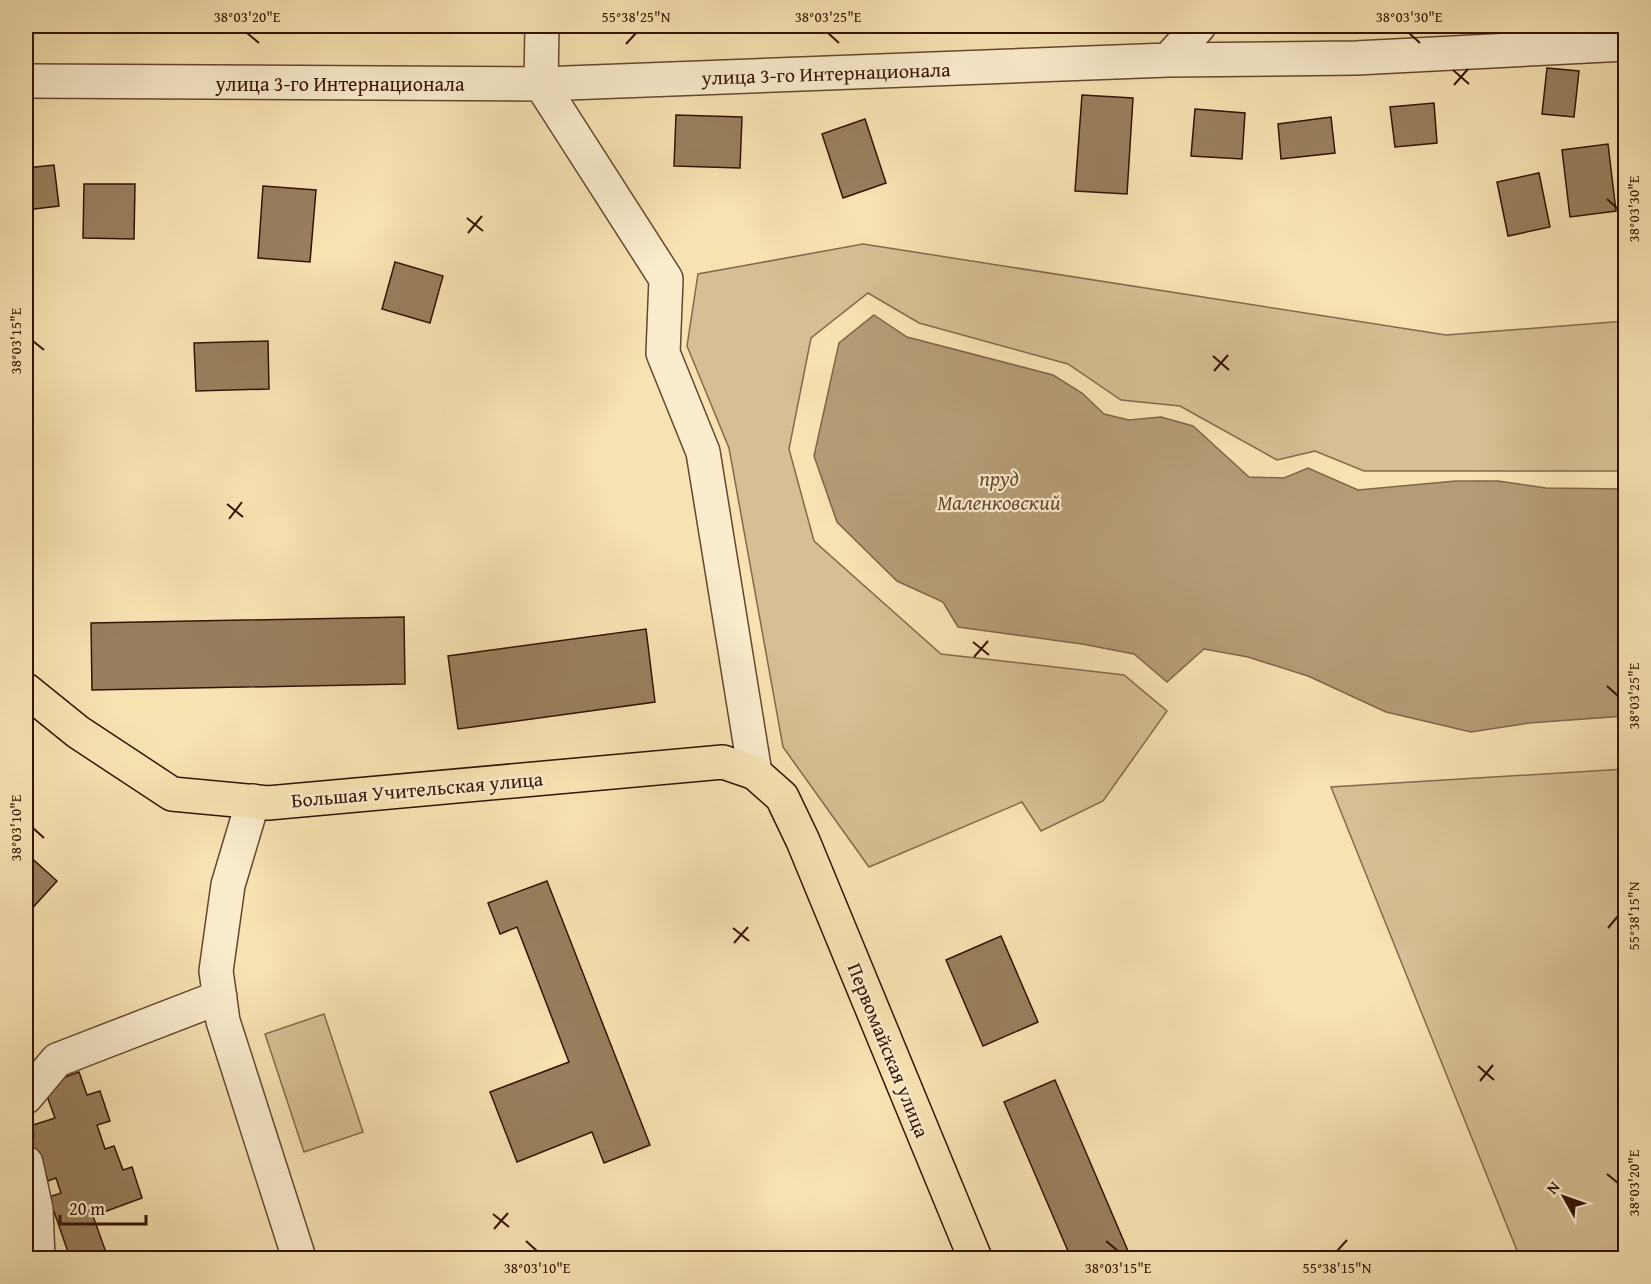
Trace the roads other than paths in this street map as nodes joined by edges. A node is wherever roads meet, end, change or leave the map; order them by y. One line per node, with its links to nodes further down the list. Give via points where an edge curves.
1 (542, 26): 6 (street)
2 (1199, 26): 4 (street)
3 (1626, 44): 4 (street, улица 3-го Интернационала, via 1356,58)
4 (1168, 60): 6 (street, улица 3-го Интернационала)
5 (26, 81): 6 (street, улица 3-го Интернационала)
6 (541, 84): 8 (street, via 666,279 663,353 703,452)
7 (26, 690): 9 (main road, Большая Учительская улица, via 78,732 172,794)
8 (755, 773): 9 (main road, Большая Учительская улица, via 723,762 268,803); 10 (main road, Большая Учительская улица, via 782,797)
9 (253, 801): 11 (street, via 221,923 216,971)
10 (803, 841): 16 (main road, Первомайская улица)
11 (220, 997): 12 (street, via 57,1060); 15 (street, via 223,1021)
12 (26, 1097)
13 (26, 1163): 14 (street, via 36,1209)
14 (38, 1258)
15 (299, 1258)
16 (975, 1258)

